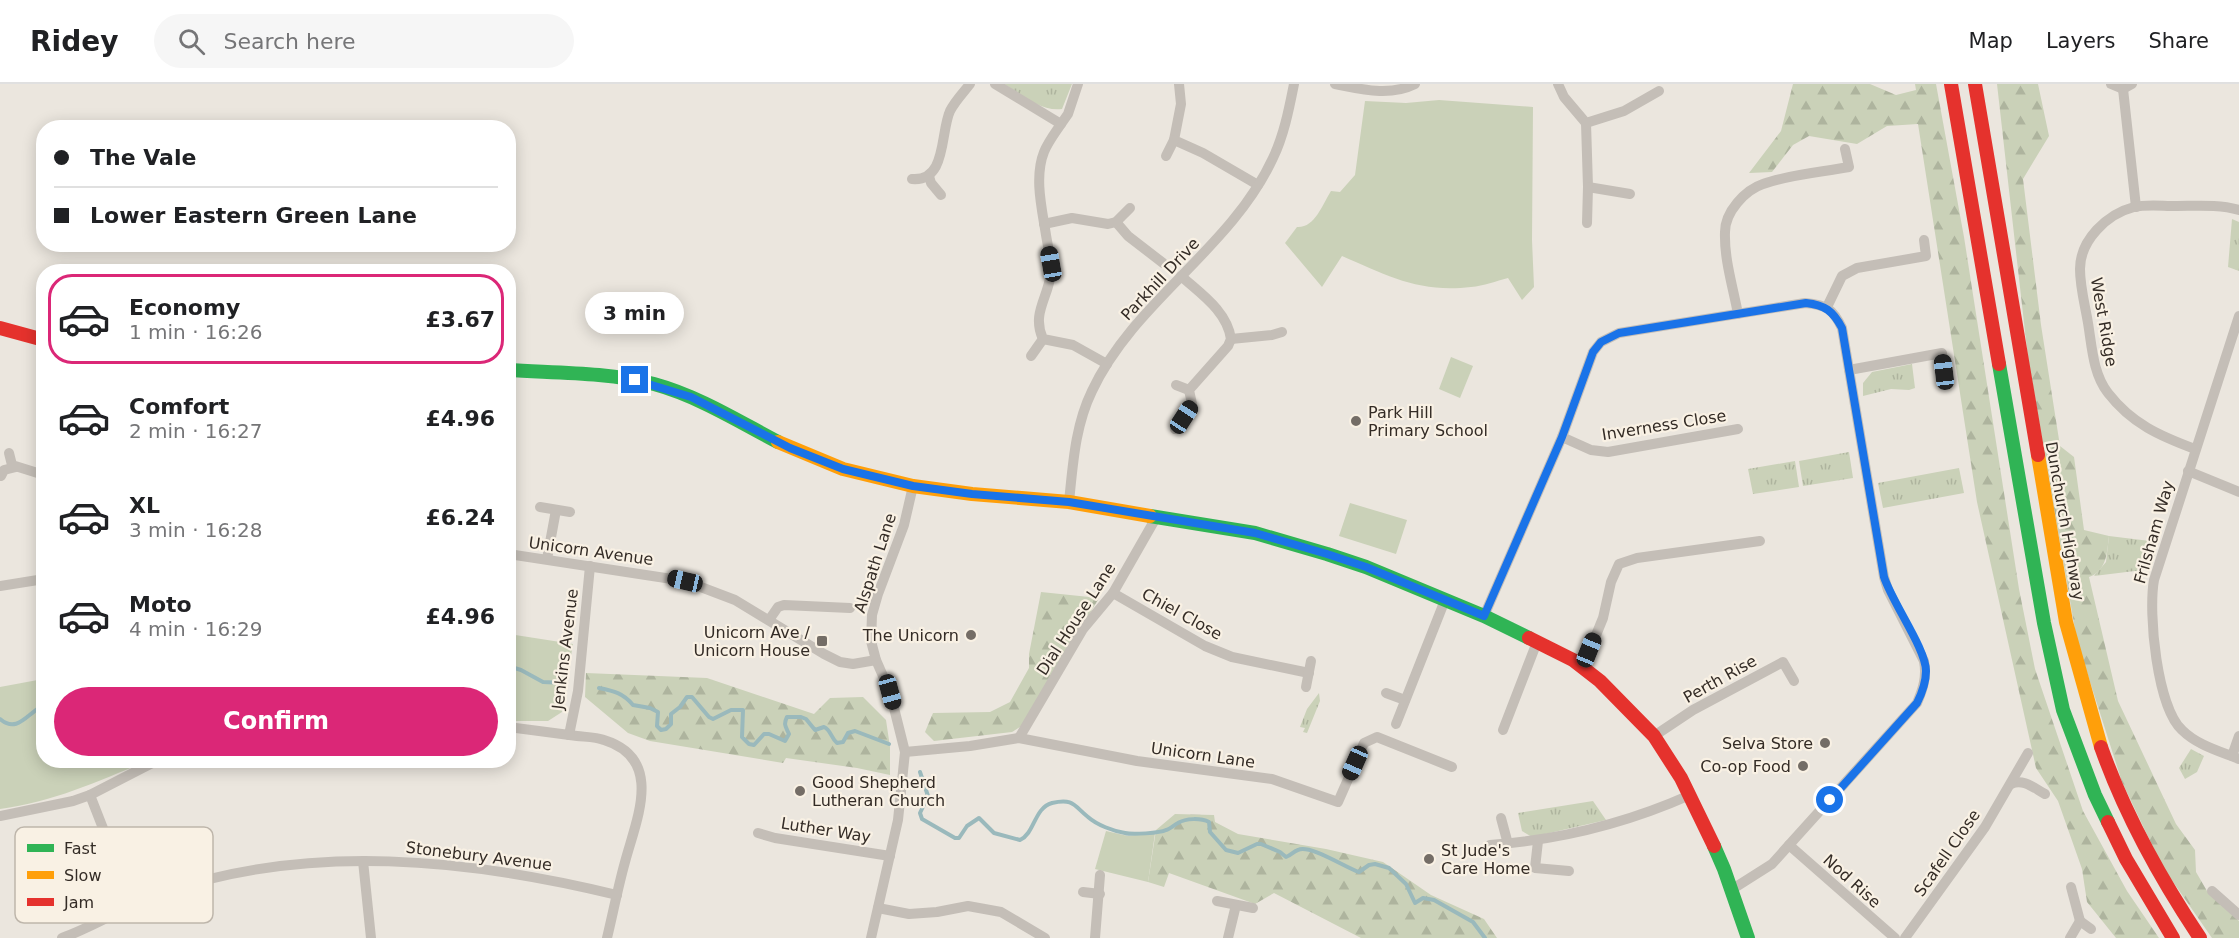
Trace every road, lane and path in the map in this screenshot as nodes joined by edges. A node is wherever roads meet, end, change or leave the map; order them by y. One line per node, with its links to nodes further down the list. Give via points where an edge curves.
1 (970, 84): 21 (street, via 950,111 941,154)
2 (995, 84): 16 (street)
3 (1078, 84): 16 (street)
4 (1179, 84): 17 (street, via 1181,104)
5 (1294, 84): 23 (street, Parkhill Drive, via 1280,142)
6 (1335, 84): 7 (street, via 1367,91 1399,90)
7 (1415, 84)
8 (1558, 84): 15 (street)
9 (1951, 84): 142 (main road, via 2044,623 2063,710 2095,795)
10 (1975, 84): 20 (main road, Dunchurch Highway)
11 (1986, 84): 20 (main road, via 1991,136)
12 (2111, 84): 13 (street)
13 (2127, 87): 27 (street)
14 (1659, 91): 15 (street, via 1624,111)
15 (1586, 123): 24 (street)
16 (1061, 124): 32 (street, via 1041,162 1039,183)
17 (1174, 140): 19 (street); 23 (street)
18 (1845, 149): 37 (street, via 1849,167 1763,183 1733,209 1725,230)
19 (1166, 156)
20 (1988, 158): 143 (main road, Dunchurch Highway, via 2066,622 2087,705 2115,785 2176,903)
21 (930, 176): 22 (street); 26 (street)
22 (912, 179)
23 (1258, 185): 35 (street, Parkhill Drive, via 1217,239)
24 (1588, 187): 25 (street); 31 (street)
25 (1630, 194)
26 (941, 195)
27 (2136, 207): 29 (street, West Ridge, via 2218,206); 55 (street, West Ridge, via 2102,225 2081,258 2080,277 2098,375 2113,400 2146,429)
28 (1131, 208): 30 (street)
29 (2239, 210)
30 (1116, 222): 32 (street, via 1072,218); 34 (street)
31 (1587, 223)
32 (1044, 224): 43 (street, via 1051,270 1047,296 1038,317)
33 (1924, 240): 36 (street, via 1926,255 1857,268 1842,276)
34 (1163, 263)
35 (1181, 276): 44 (street, via 1225,318); 46 (street, Parkhill Drive)
36 (1827, 307): 37 (street, via 1806,303); 47 (street, via 1842,328)
37 (1738, 314): 54 (street, via 1619,333 1601,342 1593,352)
38 (2239, 316): 41 (street, Frilsham Way)
39 (0, 328): 42 (main road)
40 (1282, 332): 44 (street)
41 (2236, 337): 55 (street, Frilsham Way)
42 (36, 338)
43 (1043, 339): 45 (street); 46 (street, via 1073,345)
44 (1231, 339): 51 (street)
45 (1031, 356)
46 (1107, 364): 63 (street, Parkhill Drive, via 1081,421)
47 (1849, 370): 49 (street, via 1942,353); 111 (street, via 1884,577 1920,651 1926,672 1917,703)
48 (516, 371): 61 (main road, via 635,380 691,397 790,448 843,469)
49 (1944, 372)
50 (1176, 385): 51 (street)
51 (1188, 390): 52 (street, via 1192,404)
52 (1175, 429)
53 (1738, 429): 54 (street, Inverness Close, via 1608,452 1591,450)
54 (1562, 437): 77 (street)
55 (2195, 449): 58 (street, Frilsham Way)
56 (9, 453): 57 (street)
57 (16, 467): 59 (street); 60 (street, via 4,470)
58 (2188, 471): 62 (street); 97 (street, Frilsham Way, via 2152,591 2160,684 2169,714 2182,731 2202,745)
59 (36, 473)
60 (1, 476)
61 (913, 486): 63 (main road); 80 (street, Alspath Lane, via 904,525 872,615 871,641)
62 (2239, 492)
63 (1069, 502): 67 (main road)
64 (540, 507): 65 (street)
65 (556, 510): 66 (street); 70 (street)
66 (570, 512)
67 (1157, 516): 74 (street, Dial House Lane); 75 (main road, via 1255,533 1327,554)
68 (1760, 541): 82 (street, via 1637,558 1619,564)
69 (516, 555): 70 (street, Unicorn Avenue)
70 (548, 559): 71 (street, Unicorn Avenue)
71 (590, 566): 78 (street, Unicorn Avenue, via 685,581 735,600); 91 (street, Jenkins Avenue, via 578,691)
72 (36, 580): 73 (street)
73 (0, 586)
74 (1113, 593): 83 (street, Chiel Close, via 1205,646 1232,657); 94 (street, Dial House Lane, via 1083,629)
75 (1445, 600): 77 (main road); 87 (street)
76 (850, 608): 78 (street, via 784,605)
77 (1484, 616): 79 (main road)
78 (769, 620): 80 (street, Unicorn Avenue, via 840,662)
79 (1537, 642): 82 (main road); 90 (street, via 1515,712)
80 (876, 660): 95 (street, Alspath Lane, via 890,692)
81 (1311, 661): 83 (street)
82 (1583, 667): 93 (main road)
83 (1309, 673): 85 (street)
84 (1794, 681): 93 (street, Perth Rise, via 1783,662 1693,710)
85 (1306, 687)
86 (1386, 693): 87 (street)
87 (1405, 700): 88 (street)
88 (1396, 724)
89 (516, 728): 91 (street)
90 (1503, 730)
91 (569, 735): 121 (street, via 604,740 619,747 638,767 642,779 642,806)
92 (2239, 735): 97 (street)
93 (1654, 736): 102 (main road)
94 (1019, 738): 95 (street, Unicorn Lane); 98 (street, Unicorn Lane, via 1137,761 1272,780 1338,802 1364,743 1377,737)
95 (905, 752): 112 (street)
96 (2028, 753): 100 (street, Scafell Close)
97 (2235, 757)
98 (1452, 767)
99 (142, 768): 101 (street)
100 (2011, 784): 103 (street, via 2024,782); 140 (street, Scafell Close)
101 (90, 795): 104 (street); 106 (street)
102 (1690, 795): 108 (street, via 1642,815); 118 (main road)
103 (2045, 795)
104 (0, 816)
105 (1501, 818): 109 (street)
106 (103, 827)
107 (758, 833): 112 (street, Luther Way)
108 (1538, 841): 109 (street); 114 (street, via 1536,868)
109 (1508, 844): 110 (street)
110 (1490, 845)
111 (1789, 845): 118 (street, via 1772,864); 139 (street, Nod Rise)
112 (890, 856): 125 (street)
113 (363, 861): 116 (street, Stonebury Avenue, via 252,871); 121 (street, Stonebury Avenue, via 502,870); 132 (street)
114 (1569, 871)
115 (1100, 875): 122 (street)
116 (213, 881)
117 (2071, 886): 128 (street)
118 (1731, 890): 138 (main road)
119 (2212, 891): 127 (street)
120 (1083, 892): 122 (street)
121 (616, 894): 133 (street)
122 (1100, 894): 136 (street)
123 (1217, 901): 124 (street)
124 (1236, 905): 126 (street); 137 (street)
125 (878, 908): 134 (street); 135 (street, via 909,914 968,906 1001,912)
126 (1253, 908)
127 (2239, 915)
128 (2080, 921): 130 (street); 141 (street)
129 (98, 923): 131 (street, Stonebury Avenue)
130 (2091, 929)
131 (62, 938)
132 (371, 938)
133 (607, 938)
134 (871, 938)
135 (1045, 938)
136 (1095, 938)
137 (1228, 938)
138 (1748, 938)
139 (1895, 938)
140 (1905, 938)
141 (2070, 938)
142 (2173, 938)
143 (2200, 938)

